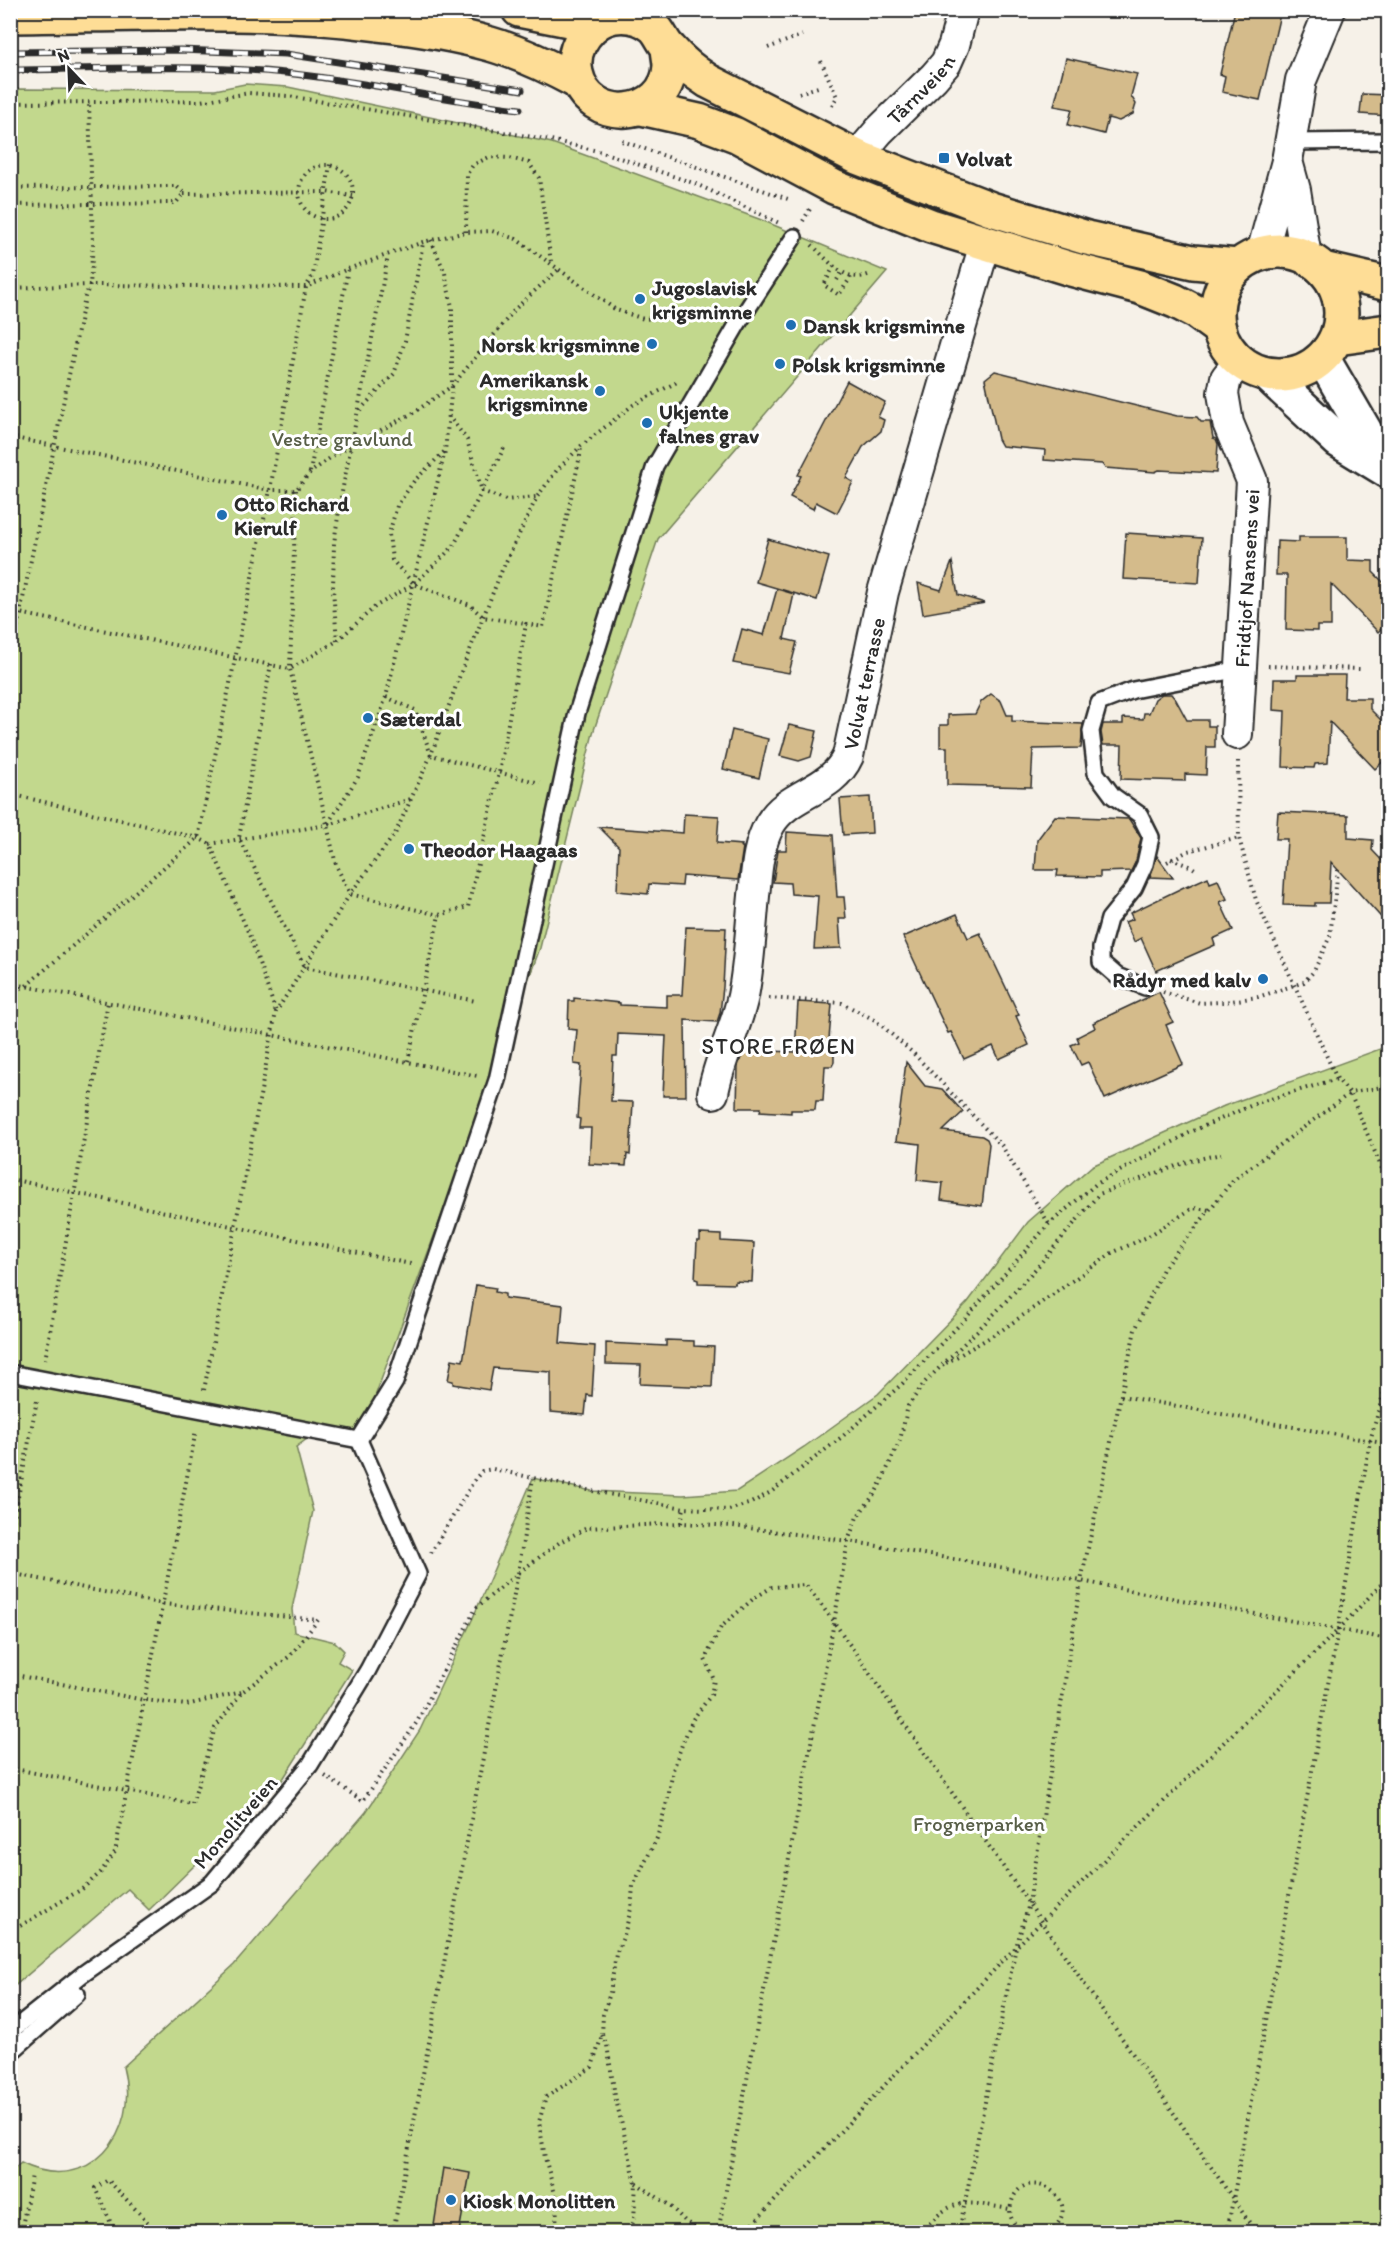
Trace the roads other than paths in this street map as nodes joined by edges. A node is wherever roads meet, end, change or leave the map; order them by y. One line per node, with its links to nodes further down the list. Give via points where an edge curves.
1 (519, 10): 5 (main road)
2 (963, 10): 11 (street, Tårnveien, via 946,63)
3 (1330, 10): 10 (street, via 1301,80)
4 (10, 16): 7 (main road, via 229,14 371,23 490,44)
5 (606, 17): 6 (main road, via 634,17); 7 (main road, via 583,36 576,51)
6 (658, 29): 8 (main road, via 670,65 666,83 656,98); 11 (main road, via 687,67 708,81)
7 (578, 82): 8 (main road, via 597,104 611,110)
8 (641, 108): 13 (main road, via 699,121 736,135 834,187)
9 (1389, 141): 10 (lane)
10 (1288, 152): 14 (street); 15 (street)
11 (857, 157): 14 (main road, via 991,209 1087,238 1193,262)
12 (796, 234): 27 (lane, via 655,466 577,713 497,1080 395,1382)
13 (985, 244): 17 (main road, via 1140,287 1196,312); 25 (street, Volvat terrasse, via 883,592 848,756 843,769 833,778 784,808 764,836 743,996)
14 (1250, 259): 15 (main road, via 1277,251 1292,252); 17 (main road, via 1224,284 1217,305)
15 (1315, 263): 16 (main road); 19 (main road, via 1334,283 1341,301 1342,320)
16 (1389, 284)
17 (1218, 328): 20 (main road, via 1226,347)
18 (1389, 331): 19 (main road)
19 (1330, 348): 20 (main road, via 1307,370 1288,375); 21 (street)
20 (1254, 368): 21 (street, via 1339,441); 22 (street, Fridtjof Nansens vei, via 1226,378 1223,393 1228,423 1252,481)
21 (1388, 471)
22 (1240, 667): 23 (street, Fridtjof Nansens vei); 24 (lane, via 1133,690 1099,703 1091,731 1096,773 1113,796 1140,815 1150,837 1134,888 1109,919 1101,962 1117,976)
23 (1237, 734)
24 (1145, 987)
25 (713, 1093)
26 (10, 1372): 27 (lane)
27 (359, 1440): 29 (lane, Monolitveien, via 418,1574 368,1670 310,1765 212,1883 83,1974)
28 (77, 1994): 30 (lane)
29 (10, 2032)
30 (10, 2052)

